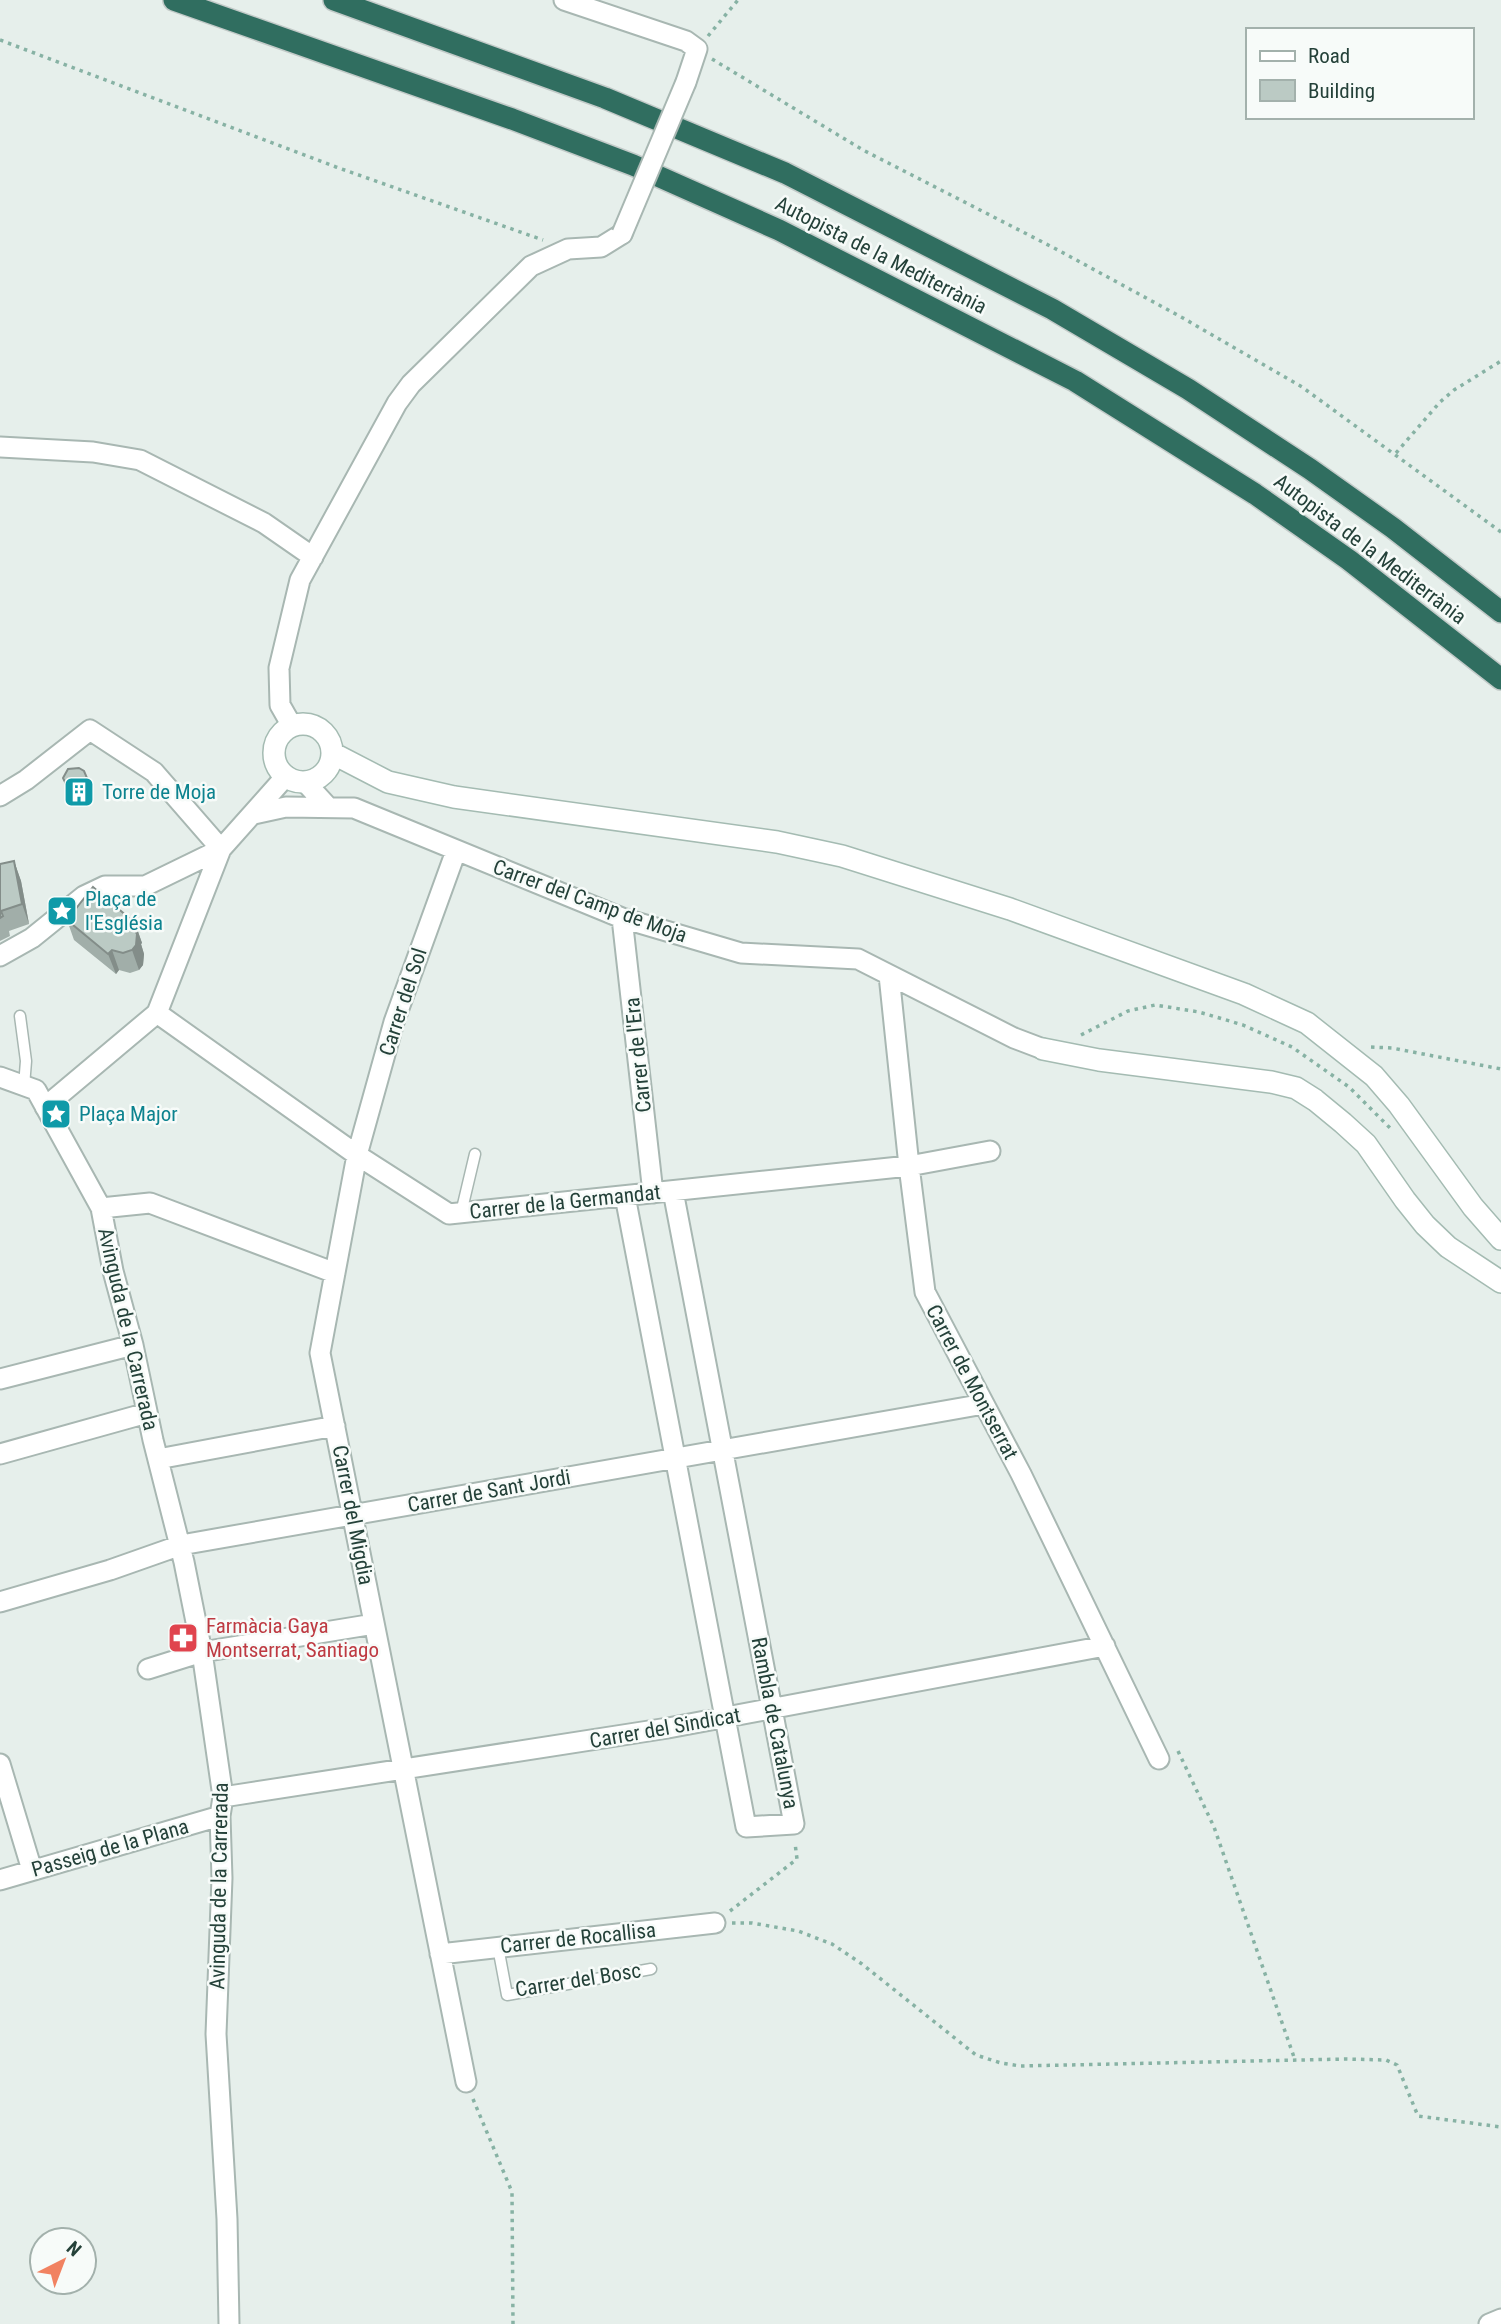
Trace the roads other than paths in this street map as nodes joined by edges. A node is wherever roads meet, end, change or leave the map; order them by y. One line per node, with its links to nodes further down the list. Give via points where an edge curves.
1 (174, 0): 7 (highway, Autopista de la Mediterrània, via 633,165 779,230 1075,381 1255,494 1349,560)
2 (334, 0): 6 (highway, Autopista de la Mediterrània, via 605,98 785,173 1052,309 1188,389 1310,470 1393,527)
3 (564, 0): 5 (street, bridge, via 674,36 697,49 622,234 601,247 568,249 531,266 411,384)
4 (0, 447): 5 (street, via 93,452 140,460 264,523)
5 (313, 557): 8 (street, via 300,580 279,668 280,705)
6 (1501, 612)
7 (1501, 679)
8 (292, 726): 9 (street, via 319,729); 10 (street, via 275,745 276,762)
9 (332, 753): 10 (street, via 321,776); 34 (street, via 388,782 442,795 777,842 888,870 1244,994 1307,1023 1374,1076)
10 (295, 779): 12 (street); 13 (street)
11 (0, 796): 14 (street, via 90,730 154,772)
12 (328, 807): 13 (street, Carrer del Camp de Moja, via 286,807); 15 (street, Carrer del Camp de Moja, via 354,808)
13 (254, 814): 14 (street)
14 (221, 849): 17 (street, via 145,886 105,886 84,896 32,938); 19 (street)
15 (456, 852): 16 (street, Carrer del Camp de Moja); 27 (street, Carrer del Sol, via 394,1022)
16 (622, 918): 18 (street, Carrer del Camp de Moja, via 741,953 858,959); 30 (street, Carrer de l'Era)
17 (0, 956)
18 (889, 975): 21 (street, Carrer del Camp de Moja); 28 (street, Carrer de Montserrat)
19 (157, 1013): 24 (street); 27 (street, Carrer de la Germandat)
20 (20, 1016): 23 (lane)
21 (1043, 1049): 36 (street, via 1296,1088 1366,1144 1405,1200 1448,1247)
22 (0, 1077): 23 (street)
23 (24, 1086): 24 (street, via 36,1090)
24 (45, 1107): 32 (street)
25 (990, 1151): 28 (street, Carrer de la Germandat)
26 (475, 1154): 33 (lane)
27 (356, 1155): 33 (street, Carrer de la Germandat, via 449,1214); 35 (street, Carrer del Migdia)
28 (909, 1166): 29 (street, Carrer de la Germandat); 39 (street, Carrer de Montserrat, via 925,1292)
29 (673, 1191): 30 (street, Carrer de la Germandat); 42 (street, Rambla de Catalunya)
30 (653, 1193): 31 (street, Carrer de la Germandat)
31 (625, 1196): 33 (street, Carrer de la Germandat); 44 (street, Rambla de Catalunya)
32 (101, 1208): 35 (street, via 150,1203); 37 (street, Avinguda de la Carrerada)
33 (461, 1213)
34 (1501, 1239)
35 (335, 1273): 41 (street, Carrer del Migdia, via 320,1353)
36 (1501, 1282)
37 (133, 1345): 38 (street); 40 (street, Avinguda de la Carrerada)
38 (0, 1379)
39 (984, 1404): 42 (street, Carrer de Sant Jordi); 50 (street, Carrer de Montserrat)
40 (147, 1413): 43 (street); 45 (street, Avinguda de la Carrerada)
41 (335, 1426): 45 (street); 46 (street, Carrer del Migdia)
42 (723, 1450): 44 (street, Carrer de Sant Jordi); 53 (street, Rambla de Catalunya)
43 (0, 1454)
44 (675, 1458): 46 (street, Carrer de Sant Jordi); 54 (street, Rambla de Catalunya)
45 (158, 1459): 47 (street, Avinguda de la Carrerada)
46 (353, 1515): 47 (street, Carrer de Sant Jordi); 49 (street, Carrer del Migdia)
47 (181, 1545): 48 (street, Carrer de Sant Jordi); 51 (street, Avinguda de la Carrerada)
48 (0, 1602)
49 (374, 1624): 51 (street); 57 (street, Carrer del Migdia)
50 (1105, 1646): 53 (street, Carrer del Sindicat); 55 (street, Carrer de Montserrat)
51 (202, 1652): 52 (street); 58 (street, Avinguda de la Carrerada)
52 (148, 1669)
53 (772, 1709): 54 (street, Carrer del Sindicat); 54 (street, Rambla de Catalunya, via 794,1824 746,1827)
54 (725, 1718): 57 (street, Carrer del Sindicat)
55 (1159, 1759)
56 (0, 1764): 59 (street)
57 (403, 1770): 58 (street, Carrer del Sindicat); 63 (street, Carrer del Migdia)
58 (221, 1807): 59 (street, Passeig de la Plana); 67 (street, Avinguda de la Carrerada, via 216,2034)
59 (33, 1870): 60 (street, Passeig de la Plana)
60 (0, 1880)
61 (715, 1923): 62 (street, Carrer de Rocallisa)
62 (498, 1947): 63 (street, Carrer de Rocallisa); 64 (lane, Carrer del Bosc, via 507,1995)
63 (440, 1954): 65 (street, Carrer del Migdia)
64 (651, 1969)
65 (466, 2082)
66 (1501, 2319): 68 (street)
67 (229, 2324)
68 (1489, 2324)

